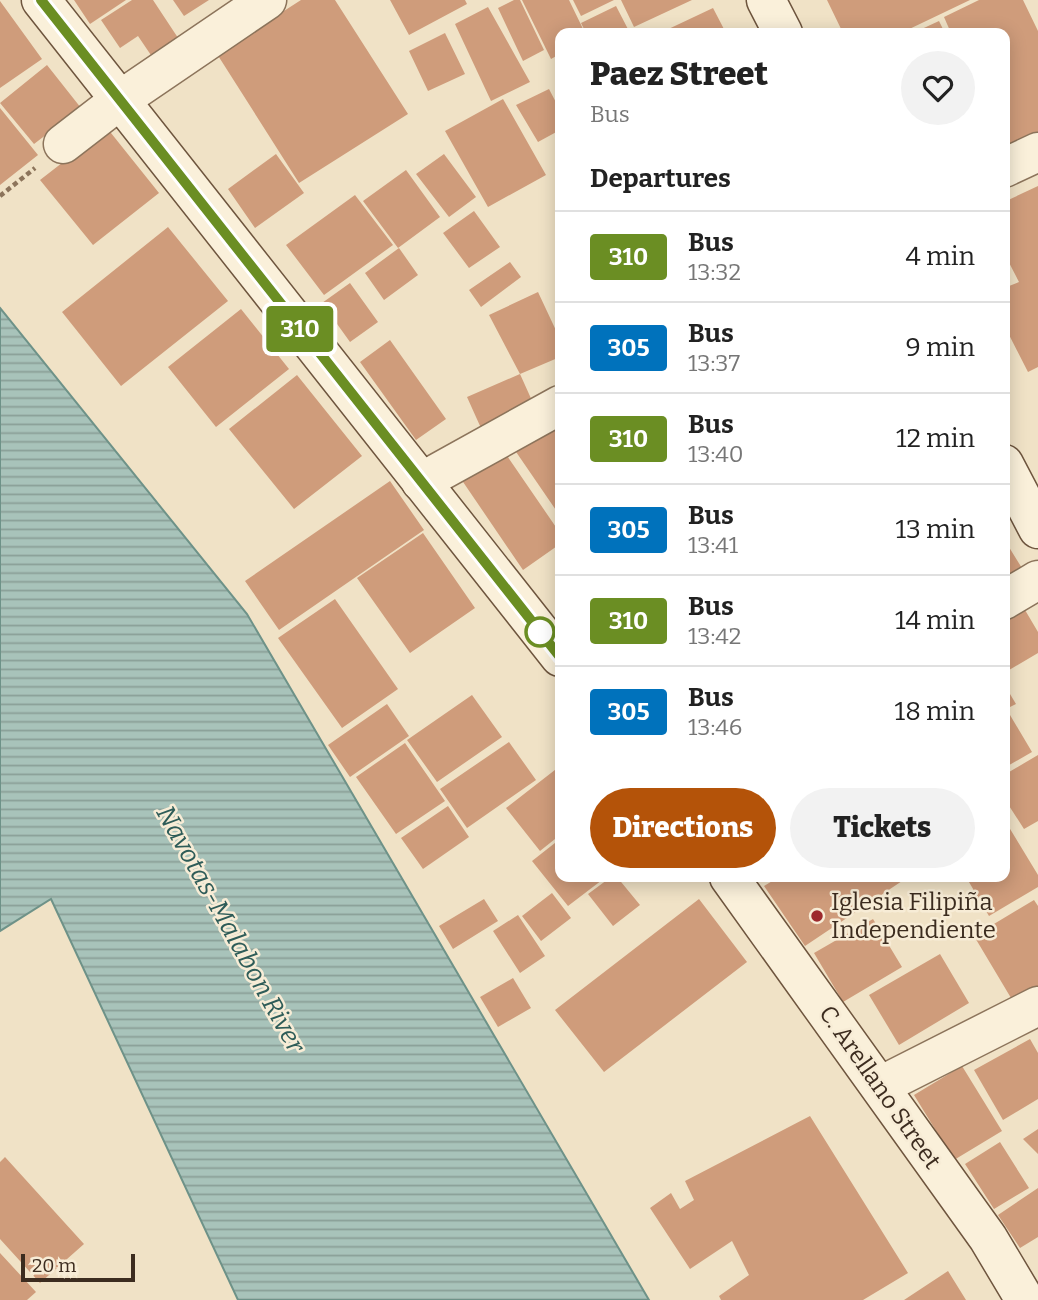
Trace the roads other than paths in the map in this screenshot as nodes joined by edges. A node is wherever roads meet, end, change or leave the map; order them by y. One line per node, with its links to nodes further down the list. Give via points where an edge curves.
1 (41, 0): 5 (main road)
2 (267, 0): 5 (main road)
3 (766, 0): 4 (main road)
4 (780, 28)
5 (120, 100): 6 (main road); 11 (main road)
6 (63, 145)
7 (1038, 152): 8 (main road)
8 (1010, 165)
9 (555, 408): 11 (main road)
10 (1010, 475): 12 (main road)
11 (421, 482): 15 (main road)
12 (1038, 529)
13 (1038, 580): 14 (main road)
14 (1010, 596)
15 (555, 651)
16 (733, 882): 18 (main road, C. Arellano Street)
17 (1038, 1006): 18 (main road)
18 (880, 1086): 19 (main road, C. Arellano Street, via 988,1238)
19 (1025, 1300)

